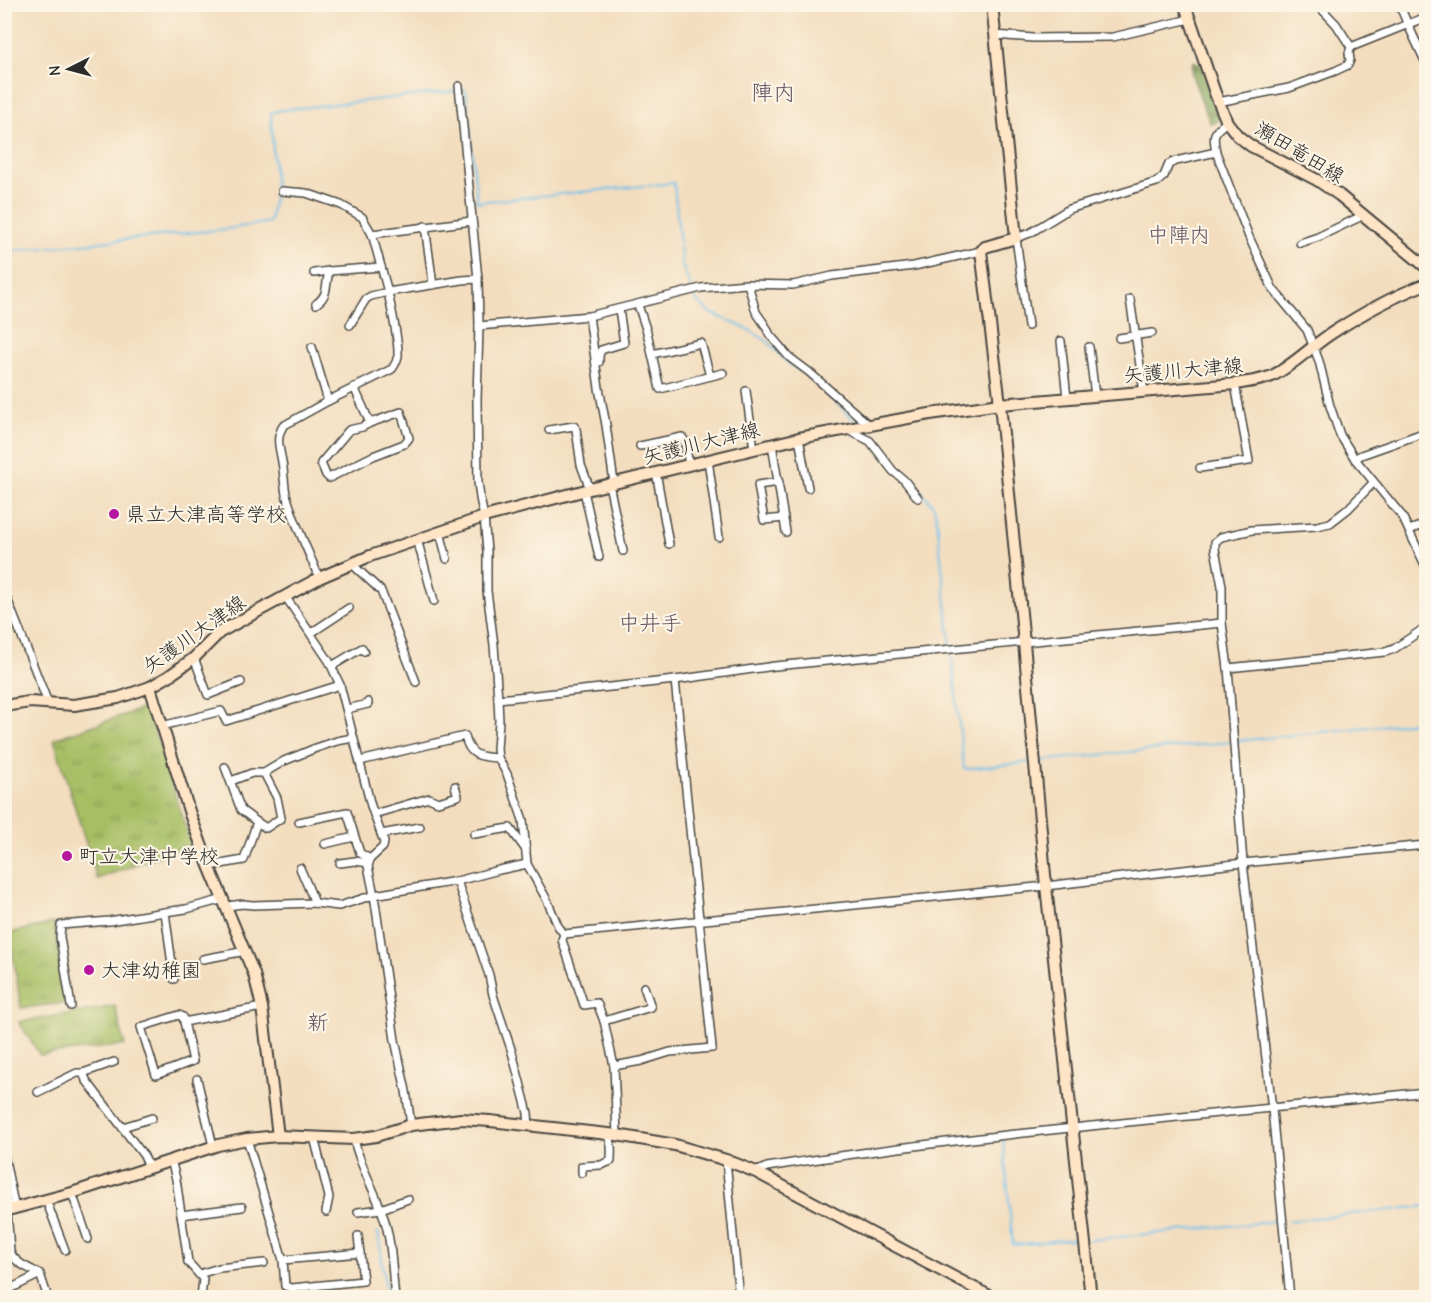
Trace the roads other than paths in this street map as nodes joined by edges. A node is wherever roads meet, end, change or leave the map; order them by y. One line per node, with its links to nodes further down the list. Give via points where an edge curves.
1 (992, 4): 8 (street)
2 (1184, 4): 6 (street, 瀬田竜田線)
3 (1317, 4): 9 (street)
4 (1399, 4): 7 (street)
5 (1426, 17): 7 (street)
6 (1190, 19): 8 (street, via 1113,37 1033,38); 12 (street, 瀬田竜田線)
7 (1408, 25): 9 (street); 10 (street)
8 (995, 34): 20 (street)
9 (1351, 47): 12 (street, via 1348,65 1335,71 1289,88)
10 (1426, 63)
11 (459, 86): 17 (street)
12 (1218, 102): 13 (street, 瀬田竜田線)
13 (1227, 122): 14 (street, via 1216,129); 16 (street, 瀬田竜田線, via 1251,146 1317,180)
14 (1216, 152): 20 (street, via 1169,164 1157,182 1069,209); 44 (street, via 1273,289 1307,330)
15 (282, 191): 19 (street, via 306,193 341,205 362,217)
16 (1364, 216): 21 (street); 24 (street, 瀬田竜田線)
17 (472, 221): 18 (street); 27 (street)
18 (424, 226): 19 (street); 30 (street)
19 (372, 234): 23 (street)
20 (1016, 238): 22 (street); 39 (street)
21 (1300, 243)
22 (981, 251): 28 (street, via 793,285); 58 (street)
23 (381, 267): 25 (street); 31 (street)
24 (1426, 267)
25 (329, 271): 26 (street); 33 (street, via 325,294)
26 (314, 273)
27 (478, 279): 30 (street); 38 (street)
28 (748, 284): 34 (street, via 701,288); 60 (street, via 756,312 770,335 789,357)
29 (1426, 284): 44 (street, 矢護川大津線, via 1357,318)
30 (433, 285): 31 (street)
31 (388, 292): 37 (street, via 366,299); 51 (street, via 397,344 396,364)
32 (1130, 299): 41 (street)
33 (316, 304)
34 (638, 304): 35 (street); 47 (street)
35 (619, 309): 36 (street); 52 (street, via 624,343 601,350)
36 (589, 316): 38 (street); 74 (street)
37 (350, 325)
38 (479, 326): 79 (street, via 478,482)
39 (1028, 326)
40 (1152, 333): 41 (street)
41 (1136, 335): 42 (street); 54 (street)
42 (1119, 338)
43 (1061, 341): 56 (street)
44 (1314, 345): 50 (street, 矢護川大津線, via 1272,376); 68 (street, via 1340,435)
45 (312, 347): 57 (street)
46 (1089, 347): 55 (street)
47 (651, 354): 49 (street, via 701,343); 49 (street, via 660,389)
48 (723, 373): 49 (street)
49 (710, 376)
50 (1235, 384): 54 (street, 矢護川大津線); 71 (street, via 1250,461)
51 (354, 387): 57 (street); 59 (street)
52 (601, 388)
53 (746, 392): 67 (street)
54 (1144, 392): 55 (street, 矢護川大津線)
55 (1095, 396): 56 (street, 矢護川大津線)
56 (1066, 398): 58 (street, 矢護川大津線)
57 (328, 400): 93 (street, via 283,426 277,442 286,494)
58 (1000, 404): 60 (street, 矢護川大津線); 101 (street)
59 (370, 423): 59 (street, via 401,412 409,438 404,444 329,478 321,463 349,429)
60 (869, 425): 61 (street, 矢護川大津線)
61 (846, 429): 64 (street, 矢護川大津線); 78 (street, via 870,441)
62 (549, 430): 77 (street, via 574,426 576,429)
63 (1426, 432): 68 (street)
64 (798, 438): 65 (street, 矢護川大津線); 76 (street)
65 (772, 444): 67 (street, 矢護川大津線); 73 (street)
66 (640, 446): 70 (street, via 682,437)
67 (754, 448): 69 (street, 矢護川大津線)
68 (1355, 459): 75 (street)
69 (708, 460): 70 (street, 矢護川大津線); 85 (street)
70 (689, 464): 72 (street, 矢護川大津線)
71 (1200, 468)
72 (656, 472): 74 (street, 矢護川大津線); 87 (street)
73 (779, 482): 80 (street); 80 (street, via 758,485 764,520)
74 (611, 483): 77 (street, 矢護川大津線); 88 (street)
75 (1374, 483): 82 (street, via 1402,516); 98 (street, via 1330,522 1252,530 1215,542 1222,586)
76 (808, 488)
77 (587, 490): 79 (street, 矢護川大津線); 89 (street)
78 (918, 498)
79 (484, 517): 83 (street, 矢護川大津線); 111 (street)
80 (784, 518): 84 (street)
81 (1426, 524): 82 (street)
82 (1408, 530): 92 (street)
83 (440, 532): 86 (street, 矢護川大津線); 90 (street)
84 (786, 532)
85 (719, 537)
86 (417, 540): 91 (street, 矢護川大津線); 96 (street)
87 (669, 544)
88 (623, 551)
89 (599, 557)
90 (447, 559)
91 (352, 564): 93 (street, 矢護川大津線); 108 (street, via 381,591)
92 (1426, 567)
93 (319, 578): 95 (street, 矢護川大津線)
94 (4, 591): 113 (street)
95 (285, 596): 100 (street); 103 (street, 矢護川大津線, via 220,632)
96 (434, 601)
97 (350, 608): 100 (street)
98 (1222, 622): 101 (street); 105 (street)
99 (1426, 627): 105 (street, via 1385,652)
100 (311, 633): 104 (street)
101 (1024, 643): 106 (street, via 775,666); 141 (street)
102 (364, 651): 104 (street, via 362,648)
103 (194, 658): 107 (street, via 208,695); 110 (street, 矢護川大津線)
104 (332, 666): 109 (street)
105 (1228, 668): 136 (street)
106 (675, 680): 111 (street); 146 (street)
107 (241, 682)
108 (417, 682)
109 (340, 685): 115 (street); 116 (street, via 226,721 221,711)
110 (150, 687): 113 (street, 矢護川大津線, via 106,700 74,705); 116 (street)
111 (498, 699): 118 (street)
112 (368, 702): 115 (street)
113 (48, 703): 114 (street, 矢護川大津線)
114 (4, 706)
115 (347, 709): 117 (street)
116 (162, 726): 138 (street)
117 (353, 738): 119 (street); 121 (street, via 316,748)
118 (498, 758): 119 (street, via 476,755 465,736); 133 (street, via 523,820)
119 (360, 760): 124 (street)
120 (225, 767): 122 (street)
121 (264, 773): 122 (street); 125 (street, via 277,798 281,818 266,828)
122 (231, 781): 125 (street, via 241,810)
123 (455, 786): 124 (street, via 458,796 438,802 429,798)
124 (374, 814): 128 (street)
125 (257, 822): 138 (street, via 244,860)
126 (299, 822): 130 (street, via 347,812)
127 (420, 827): 128 (street)
128 (381, 834): 134 (street, via 383,848)
129 (474, 834): 133 (street, via 510,828)
130 (354, 837): 131 (street); 134 (street, via 360,853)
131 (325, 844)
132 (1426, 845): 136 (street)
133 (526, 849): 137 (street)
134 (370, 861): 135 (street); 142 (street)
135 (340, 863)
136 (1243, 863): 141 (street); 162 (street)
137 (527, 864): 140 (street); 147 (street)
138 (209, 866): 143 (street)
139 (300, 868): 144 (street)
140 (457, 881): 142 (street); 165 (street, via 512,1052)
141 (1046, 886): 146 (street); 167 (street)
142 (374, 895): 144 (street, via 339,906); 164 (street)
143 (225, 902): 144 (street); 145 (street); 148 (street)
144 (315, 903)
145 (165, 912): 150 (street); 152 (street, via 61,925)
146 (699, 920): 147 (street); 157 (street, via 712,1048 670,1052)
147 (564, 934): 154 (street, via 562,940 585,1005 597,1003)
148 (246, 951): 149 (street); 153 (street)
149 (203, 959)
150 (174, 979)
151 (644, 987): 154 (street, via 651,1007)
152 (71, 1006)
153 (262, 1008): 155 (street); 169 (street)
154 (604, 1021): 157 (street)
155 (184, 1022): 155 (street, via 179,1015 141,1027 156,1075 193,1061)
156 (114, 1062): 158 (street)
157 (614, 1066): 168 (street)
158 (83, 1073): 160 (street); 166 (street)
159 (197, 1079): 173 (street)
160 (38, 1092)
161 (1426, 1092): 162 (street)
162 (1272, 1109): 167 (street); 206 (street)
163 (152, 1118): 166 (street)
164 (411, 1125): 165 (street, via 461,1119); 172 (street)
165 (529, 1126): 168 (street)
166 (123, 1127): 177 (street)
167 (1073, 1127): 178 (street, via 857,1152); 205 (street)
168 (611, 1134): 176 (street, via 675,1145); 179 (street, via 611,1161 582,1166)
169 (278, 1136): 170 (street); 171 (street)
170 (314, 1137): 172 (street); 186 (street, via 329,1197)
171 (247, 1139): 173 (street); 193 (street)
172 (354, 1139): 184 (street)
173 (213, 1146): 175 (street)
174 (4, 1155): 185 (street)
175 (171, 1160): 177 (street); 188 (street)
176 (726, 1160): 178 (street); 203 (street)
177 (149, 1167): 180 (street)
178 (756, 1172): 204 (street)
179 (582, 1173)
180 (72, 1193): 182 (street); 190 (street)
181 (408, 1199): 184 (street)
182 (46, 1200): 185 (street); 191 (street)
183 (242, 1207): 188 (street)
184 (381, 1209): 187 (street); 202 (street, via 389,1240)
185 (9, 1210): 195 (street, via 10,1252 16,1261)
186 (326, 1212)
187 (358, 1212)
188 (181, 1215): 196 (street, via 188,1262)
189 (358, 1236): 192 (street)
190 (88, 1239)
191 (65, 1250)
192 (360, 1253): 193 (street); 197 (street, via 363,1281)
193 (283, 1260): 197 (street, via 285,1286)
194 (264, 1263): 196 (street)
195 (40, 1274): 198 (street); 199 (street)
196 (199, 1274): 200 (street, via 203,1279)
197 (304, 1287): 201 (street)
198 (4, 1292)
199 (48, 1298)
200 (201, 1298)
201 (304, 1298)
202 (395, 1298)
203 (739, 1298)
204 (993, 1298)
205 (1091, 1298)
206 (1290, 1298)

